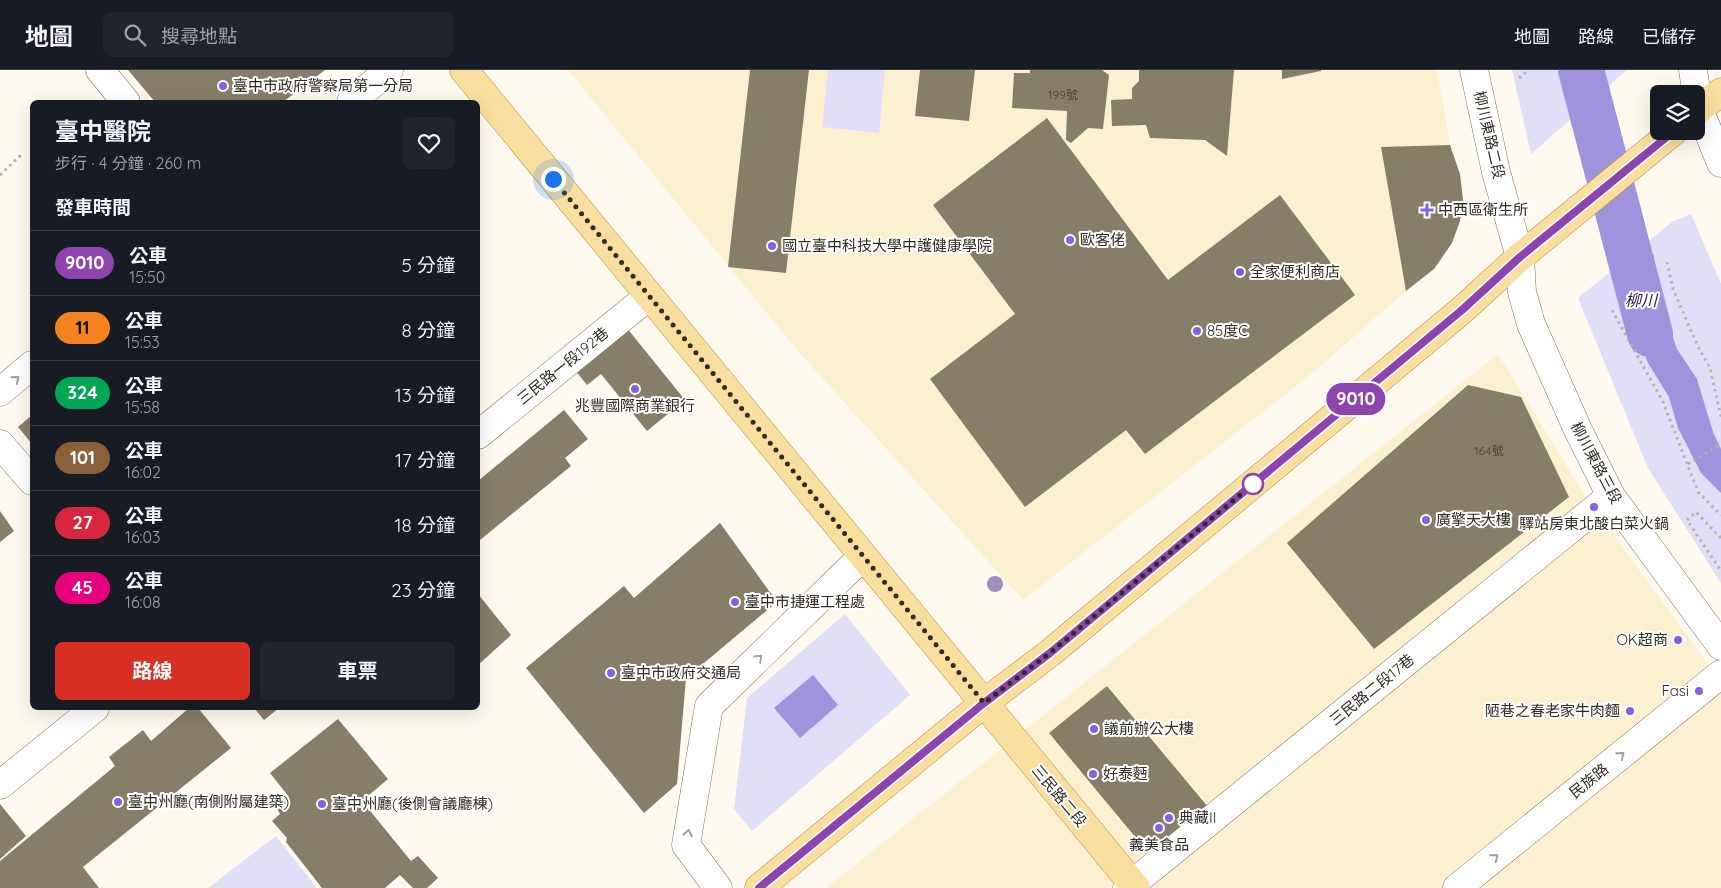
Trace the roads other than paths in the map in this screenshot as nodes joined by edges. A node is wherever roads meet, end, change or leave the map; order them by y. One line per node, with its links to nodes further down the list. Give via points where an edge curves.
1 (100, 70): 8 (street)
2 (389, 70): 9 (street)
3 (464, 70): 15 (main road, 三民路二段)
4 (1474, 70): 14 (street, 柳川東路二段, via 1496,172)
5 (1693, 70): 6 (street)
6 (1695, 85)
7 (1721, 92): 10 (main road)
8 (124, 100)
9 (353, 100)
10 (1705, 105)
11 (1705, 126): 13 (street)
12 (1664, 140): 14 (main road)
13 (1721, 163)
14 (1520, 257): 21 (street, 柳川東路三段, via 1522,292 1531,324); 25 (main road, via 1316,432 1050,653)
15 (649, 296): 18 (street, 三民路一段192巷); 22 (main road, 三民路二段)
16 (30, 367): 17 (street, one-way to 16)
17 (0, 392)
18 (480, 433)
19 (0, 444): 20 (street)
20 (30, 479)
21 (1611, 496): 23 (street, 柳川東路三段); 28 (street, 三民路二段17巷)
22 (863, 556): 25 (main road, 三民路二段); 29 (street, one-way to 22, via 686,845 709,706)
23 (1721, 646)
24 (1721, 674): 31 (street, 民族路, one-way to 24)
25 (984, 703): 28 (main road, 三民路二段); 30 (main road)
26 (93, 710): 27 (street)
27 (0, 785)
28 (1132, 887)
29 (718, 888)
30 (759, 888)
31 (1457, 888)

